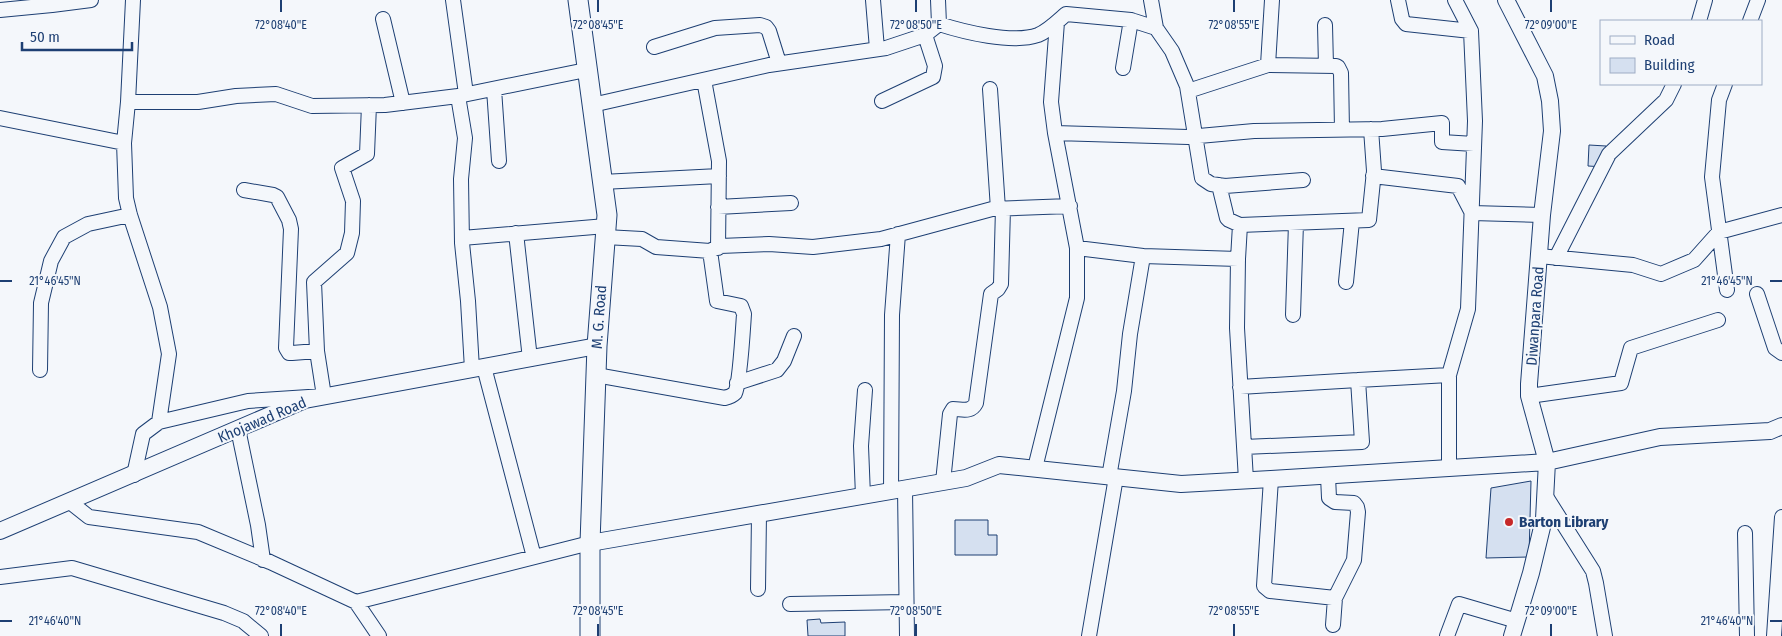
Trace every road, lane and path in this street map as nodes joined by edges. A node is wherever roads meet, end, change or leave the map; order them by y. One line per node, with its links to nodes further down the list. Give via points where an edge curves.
1 (91, 0): 14 (street)
2 (133, 0): 41 (street)
3 (453, 0): 39 (street)
4 (578, 0): 32 (main road, M. G. Road)
5 (873, 0): 27 (street)
6 (938, 0): 21 (street)
7 (1151, 0): 23 (street)
8 (1272, 0): 29 (street)
9 (1398, 0): 24 (street, via 1402,20 1406,24)
10 (1455, 0): 24 (street)
11 (1506, 0): 65 (street, Diwanpara Road, via 1545,76 1550,100 1552,131)
12 (1706, 0): 19 (street)
13 (1758, 0): 20 (street)
14 (52, 2): 15 (street)
15 (0, 10)
16 (1062, 12): 18 (street); 21 (street, via 1038,34 1018,38 965,32); 48 (street, via 1051,102)
17 (383, 19): 42 (street)
18 (1131, 20): 23 (street); 31 (street)
19 (1699, 20)
20 (1750, 20)
21 (939, 24): 25 (street)
22 (1325, 25): 30 (street)
23 (1156, 28): 38 (street, via 1172,51)
24 (1471, 30): 51 (street)
25 (925, 35): 27 (street); 40 (street, via 935,66 933,77)
26 (654, 47): 28 (street, via 715,28 760,25 769,30)
27 (877, 49): 28 (street)
28 (779, 63): 33 (street)
29 (1268, 64): 30 (street); 38 (street)
30 (1326, 66): 47 (street, via 1336,66 1341,73)
31 (1123, 68)
32 (586, 70): 36 (street); 44 (main road, M. G. Road)
33 (704, 80): 44 (street); 53 (street, via 718,152)
34 (1674, 85): 79 (street, via 1666,100 1609,154)
35 (1725, 85): 71 (street, via 1719,100 1712,177)
36 (494, 88): 39 (street); 52 (street)
37 (990, 89): 62 (street)
38 (1188, 91): 49 (street)
39 (462, 95): 42 (street); 74 (street, via 465,138 461,179)
40 (882, 101)
41 (128, 102): 43 (street, via 198,102 276,94 312,106); 50 (street)
42 (403, 103): 43 (street)
43 (369, 105): 88 (street, via 367,154 342,168 353,201 352,233 347,252 314,282)
44 (592, 105): 56 (main road, M. G. Road)
45 (0, 118): 50 (street)
46 (1371, 129): 47 (street); 51 (street, via 1442,123 1442,142); 54 (street)
47 (1342, 130): 49 (street, via 1254,131)
48 (1055, 133): 49 (street); 60 (street)
49 (1194, 136): 57 (street, via 1202,178)
50 (124, 143): 64 (street, via 126,198)
51 (1474, 144): 63 (street)
52 (499, 161)
53 (719, 176): 56 (street); 61 (street)
54 (1373, 176): 63 (street, via 1458,186); 67 (street, via 1369,220)
55 (1303, 180): 57 (street)
56 (602, 182): 70 (main road, M. G. Road, via 607,215)
57 (1219, 185): 69 (street, via 1227,218)
58 (244, 190): 88 (street, via 274,194 289,220 286,348 288,353)
59 (791, 203): 61 (street)
60 (1070, 206): 62 (street); 75 (street)
61 (718, 207): 76 (street)
62 (1001, 209): 73 (street); 113 (street, via 1002,284 991,294 974,408 968,411 952,409 950,414)
63 (1472, 213): 65 (street); 94 (street, via 1468,309)
64 (130, 215): 92 (street, via 88,224 64,237 51,261 41,303); 101 (street, via 160,307 169,354)
65 (1542, 215): 78 (street, Diwanpara Road)
66 (1782, 215): 71 (street)
67 (1352, 222): 68 (street); 81 (street)
68 (1296, 223): 69 (street); 84 (street)
69 (1240, 225): 80 (street)
70 (605, 232): 72 (street); 76 (street, via 642,239 656,247); 87 (main road, M. G. Road)
71 (1719, 232): 79 (street, via 1694,260 1661,274 1634,265); 82 (street)
72 (516, 233): 74 (street); 90 (street)
73 (898, 234): 76 (street, via 813,247 769,244); 114 (street, via 892,315)
74 (462, 238): 91 (street)
75 (1077, 248): 77 (street); 106 (street, via 1077,298)
76 (714, 249): 96 (street, via 717,300 741,306 744,314)
77 (1144, 256): 80 (street); 110 (street, via 1130,334)
78 (1539, 256): 79 (street); 100 (street, Diwanpara Road)
79 (1556, 258)
80 (1238, 259): 97 (street)
81 (1346, 282)
82 (1727, 290)
83 (1757, 294): 89 (street, via 1775,348)
84 (1292, 316)
85 (1718, 320): 100 (street, via 1631,348 1621,383)
86 (794, 336): 96 (street, via 784,362 777,370)
87 (598, 346): 90 (street, Khojawad Road); 93 (main road, M. G. Road)
88 (317, 352): 99 (street)
89 (1782, 353)
90 (530, 359): 91 (street, Khojawad Road)
91 (478, 368): 99 (street, Khojawad Road); 123 (street)
92 (40, 370)
93 (596, 375): 96 (street, via 725,398 734,394); 122 (main road, M. G. Road)
94 (1449, 375): 95 (street); 107 (street)
95 (1358, 380): 97 (street); 104 (street, via 1362,442)
96 (737, 382)
97 (1240, 387): 104 (street)
98 (865, 390): 116 (street, via 861,446)
99 (324, 396): 101 (street, via 248,401); 103 (street, Khojawad Road, via 305,400)
100 (1529, 396): 105 (street, Diwanpara Road)
101 (159, 422): 108 (street, via 143,434)
102 (1782, 426): 105 (street, via 1770,430 1660,437)
103 (238, 429): 108 (street, Khojawad Road); 124 (street)
104 (1244, 447): 112 (street)
105 (1547, 462): 107 (street); 115 (street, Diwanpara Road)
106 (1035, 468): 110 (street); 113 (street, via 999,465 966,478)
107 (1449, 468): 109 (street)
108 (134, 475): 117 (street, Khojawad Road)
109 (1328, 476): 111 (street); 127 (street, via 1329,498 1335,502 1351,502 1358,512 1354,560)
110 (1113, 477): 112 (street, via 1181,484); 137 (street)
111 (1271, 479): 112 (street); 127 (street, via 1264,586 1270,591)
112 (1246, 480)
113 (943, 482): 114 (street)
114 (898, 490): 116 (street); 129 (street)
115 (1545, 495): 132 (street, Diwanpara Road, via 1544,519); 139 (street, via 1592,570)
116 (863, 496): 118 (street)
117 (70, 502): 120 (street, Khojawad Road); 124 (street, via 89,517 198,532)
118 (759, 514): 122 (street); 126 (street)
119 (1782, 517): 141 (street)
120 (0, 531)
121 (1746, 533): 140 (street)
122 (590, 543): 123 (street); 135 (main road, M. G. Road)
123 (534, 557): 128 (street)
124 (263, 560): 128 (street)
125 (0, 577): 133 (street, via 72,568 224,613)
126 (758, 589)
127 (1335, 598): 131 (street)
128 (356, 602): 134 (street)
129 (906, 602): 130 (street); 136 (street)
130 (790, 604)
131 (1332, 625)
132 (1514, 629): 138 (street, via 1459,604)
133 (261, 636)
134 (379, 636)
135 (590, 636)
136 (907, 636)
137 (1090, 636)
138 (1447, 636)
139 (1605, 636)
140 (1747, 636)
141 (1774, 636)

